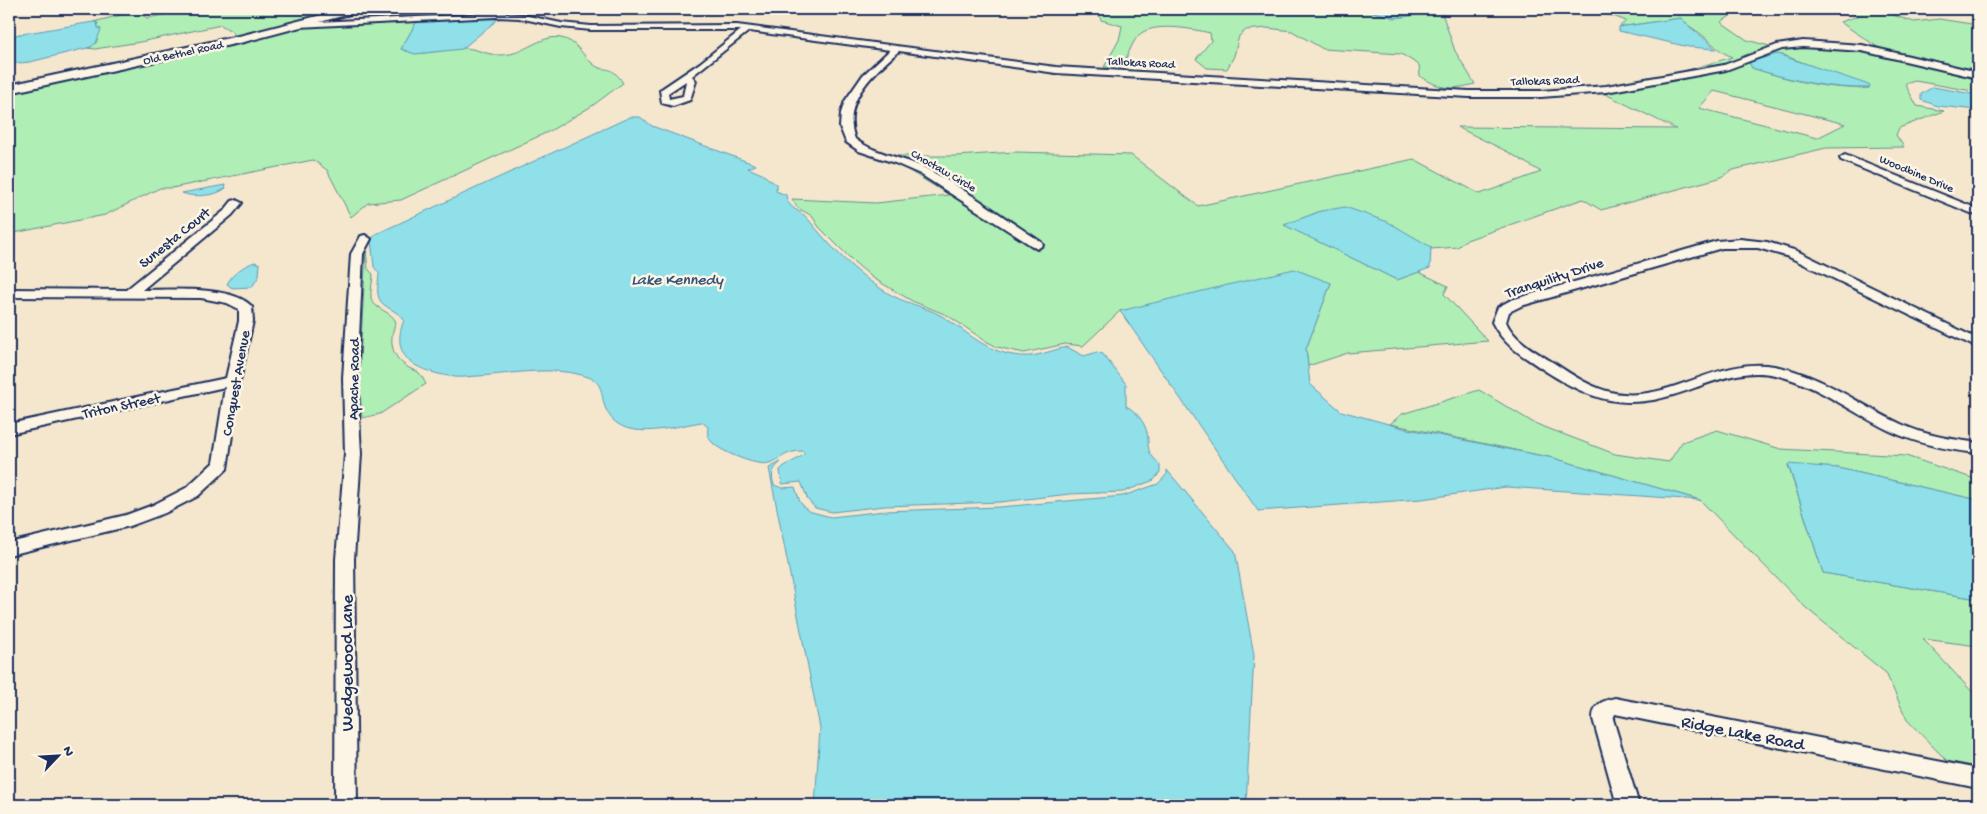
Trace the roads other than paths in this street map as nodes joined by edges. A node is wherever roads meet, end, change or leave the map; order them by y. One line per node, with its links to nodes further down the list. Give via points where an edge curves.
1 (357, 9): 2 (street, Old Bethel Road)
2 (298, 25): 3 (street, Tallokas Road, via 496,15 591,28 710,26); 7 (street, Old Bethel Road)
3 (747, 29): 4 (street, Tallokas Road); 6 (street)
4 (896, 49): 5 (street, Tallokas Road, via 1048,69 1469,94 1541,94 1606,89 1700,73 1738,64 1780,47 1803,44 1862,48); 14 (street, Choctaw Circle, via 863,79 850,101 846,125 850,140 946,184)
5 (1978, 75)
6 (687, 76)
7 (9, 90)
8 (1845, 158): 11 (street, Woodbine Drive)
9 (1978, 202): 11 (street)
10 (236, 204): 16 (street, Sunesta Court)
11 (1962, 206): 12 (street, Woodbine Drive)
12 (1978, 214)
13 (365, 239): 21 (street, Apache Road, via 358,254 356,276 350,390 352,454)
14 (1037, 244)
15 (9, 293): 16 (street, Conquest Avenue)
16 (130, 293): 18 (street, Conquest Avenue, via 201,294 231,300 245,307 246,321)
17 (1978, 344): 20 (street, Tranquility Drive, via 1793,254 1744,242 1721,244 1516,303 1503,310 1498,322 1513,342 1568,380 1609,396 1653,397 1729,371 1768,369 1818,385 1910,434 1941,443)
18 (233, 380): 19 (street, Triton Street); 22 (street, Conquest Avenue, via 221,465 192,492 130,520)
19 (9, 428)
20 (1978, 448)
21 (347, 521): 24 (street, Wedgewood Lane)
22 (9, 549)
23 (1978, 779): 25 (street, Ridge Lake Road, via 1615,706 1603,712 1603,719)
24 (346, 805)
25 (1628, 805)

